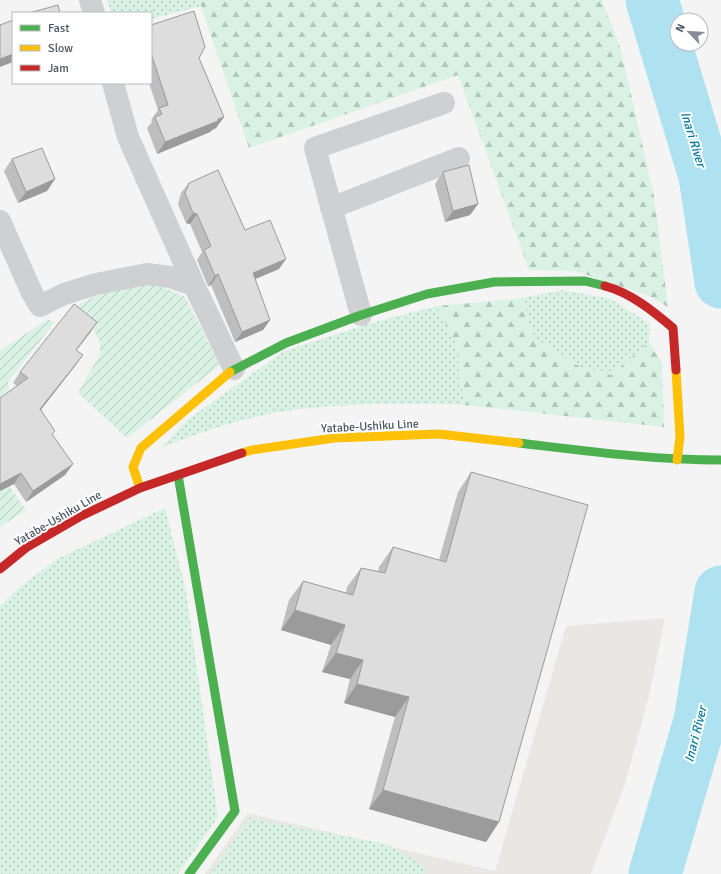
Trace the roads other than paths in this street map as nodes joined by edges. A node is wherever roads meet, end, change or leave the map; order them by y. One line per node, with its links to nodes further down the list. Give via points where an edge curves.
1 (90, 0): 2 (street)
2 (94, 12)
3 (113, 84): 8 (street, via 128,137)
4 (444, 103): 6 (street, via 315,148)
5 (459, 158): 6 (street)
6 (331, 208): 9 (street)
7 (0, 221): 8 (street, via 40,306 64,294 96,284 147,274 170,277)
8 (194, 285): 10 (street)
9 (361, 315): 10 (street, via 286,342); 11 (street, via 427,294 494,282 585,281 612,288 648,307 673,328 680,437)
10 (234, 369): 14 (street, via 141,448 133,467)
11 (677, 460): 12 (street, Yatabe-Ushiku Line); 13 (street, Yatabe-Ushiku Line, via 439,434 334,438 252,450)
12 (721, 460)
13 (178, 475): 14 (street, Yatabe-Ushiku Line); 16 (street, via 235,811)
14 (140, 488): 15 (street, Yatabe-Ushiku Line, via 27,547)
15 (0, 569)
16 (189, 874)

